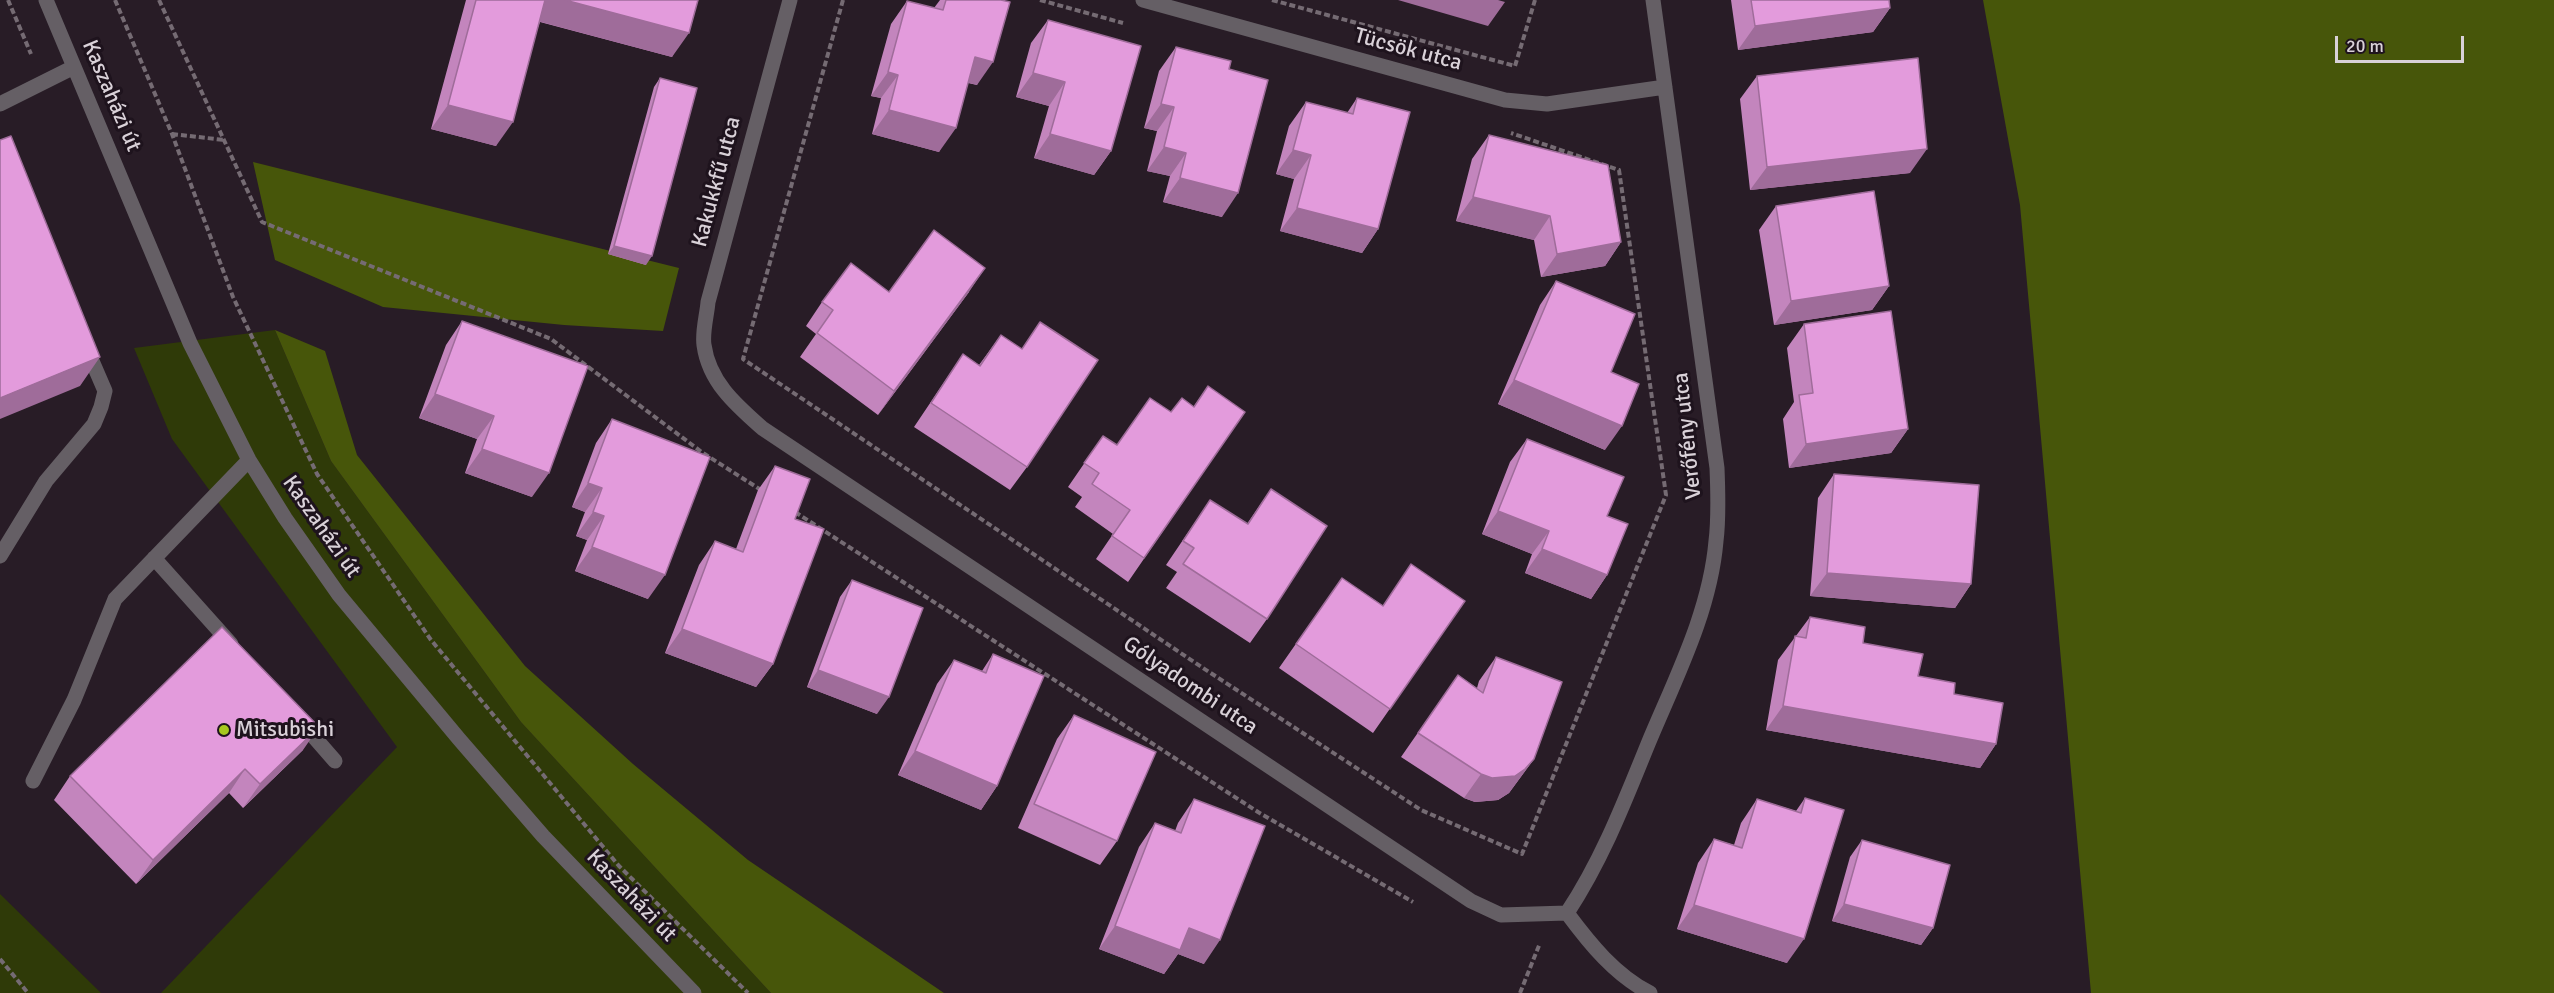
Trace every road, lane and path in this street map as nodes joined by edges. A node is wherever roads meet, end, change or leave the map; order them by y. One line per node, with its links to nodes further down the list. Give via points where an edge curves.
1 (8, 0): 12 (path)
2 (46, 0): 11 (street, Kaszaházi út)
3 (116, 0): 16 (path)
4 (159, 0): 17 (path)
5 (790, 0): 19 (street, Kakukkfű utca, via 708,302 703,343)
6 (843, 0): 15 (path, via 744,359 1421,810 1522,854 1666,495 1619,170)
7 (1143, 0): 13 (street, Tücsök utca, via 1505,100 1548,104)
8 (1272, 0): 9 (path, via 1515,66)
9 (1535, 0)
10 (1653, 0): 13 (street, Verőfény utca)
11 (74, 67): 12 (street); 20 (street, Kaszaházi út, via 190,343)
12 (44, 82): 14 (street)
13 (1665, 87): 30 (street, Verőfény utca, via 1717,468 1716,543 1708,586 1684,658 1609,841)
14 (0, 104)
15 (1508, 132)
16 (172, 134): 17 (path); 35 (path, via 233,297 317,474 431,640 619,866)
17 (224, 140): 21 (path, via 262,222 550,339 703,453)
18 (81, 336): 23 (street, via 105,391 101,407 94,424 46,482)
19 (713, 378): 30 (street, Gólyadombi utca, via 762,428 1471,902 1502,915)
20 (249, 460): 24 (street); 34 (street, Kaszaházi út, via 339,595 543,836)
21 (763, 491)
22 (792, 510): 29 (path, via 1248,806)
23 (0, 556)
24 (154, 558): 25 (street); 28 (street, via 115,599 74,700)
25 (241, 655)
26 (288, 708): 27 (street)
27 (335, 761)
28 (33, 781)
29 (1416, 904)
30 (1567, 913): 37 (street, via 1594,950)
31 (1532, 940): 36 (path, via 1542,939)
32 (0, 960): 33 (path)
33 (27, 993)
34 (694, 993)
35 (748, 993)
36 (1520, 993)
37 (1650, 993)

